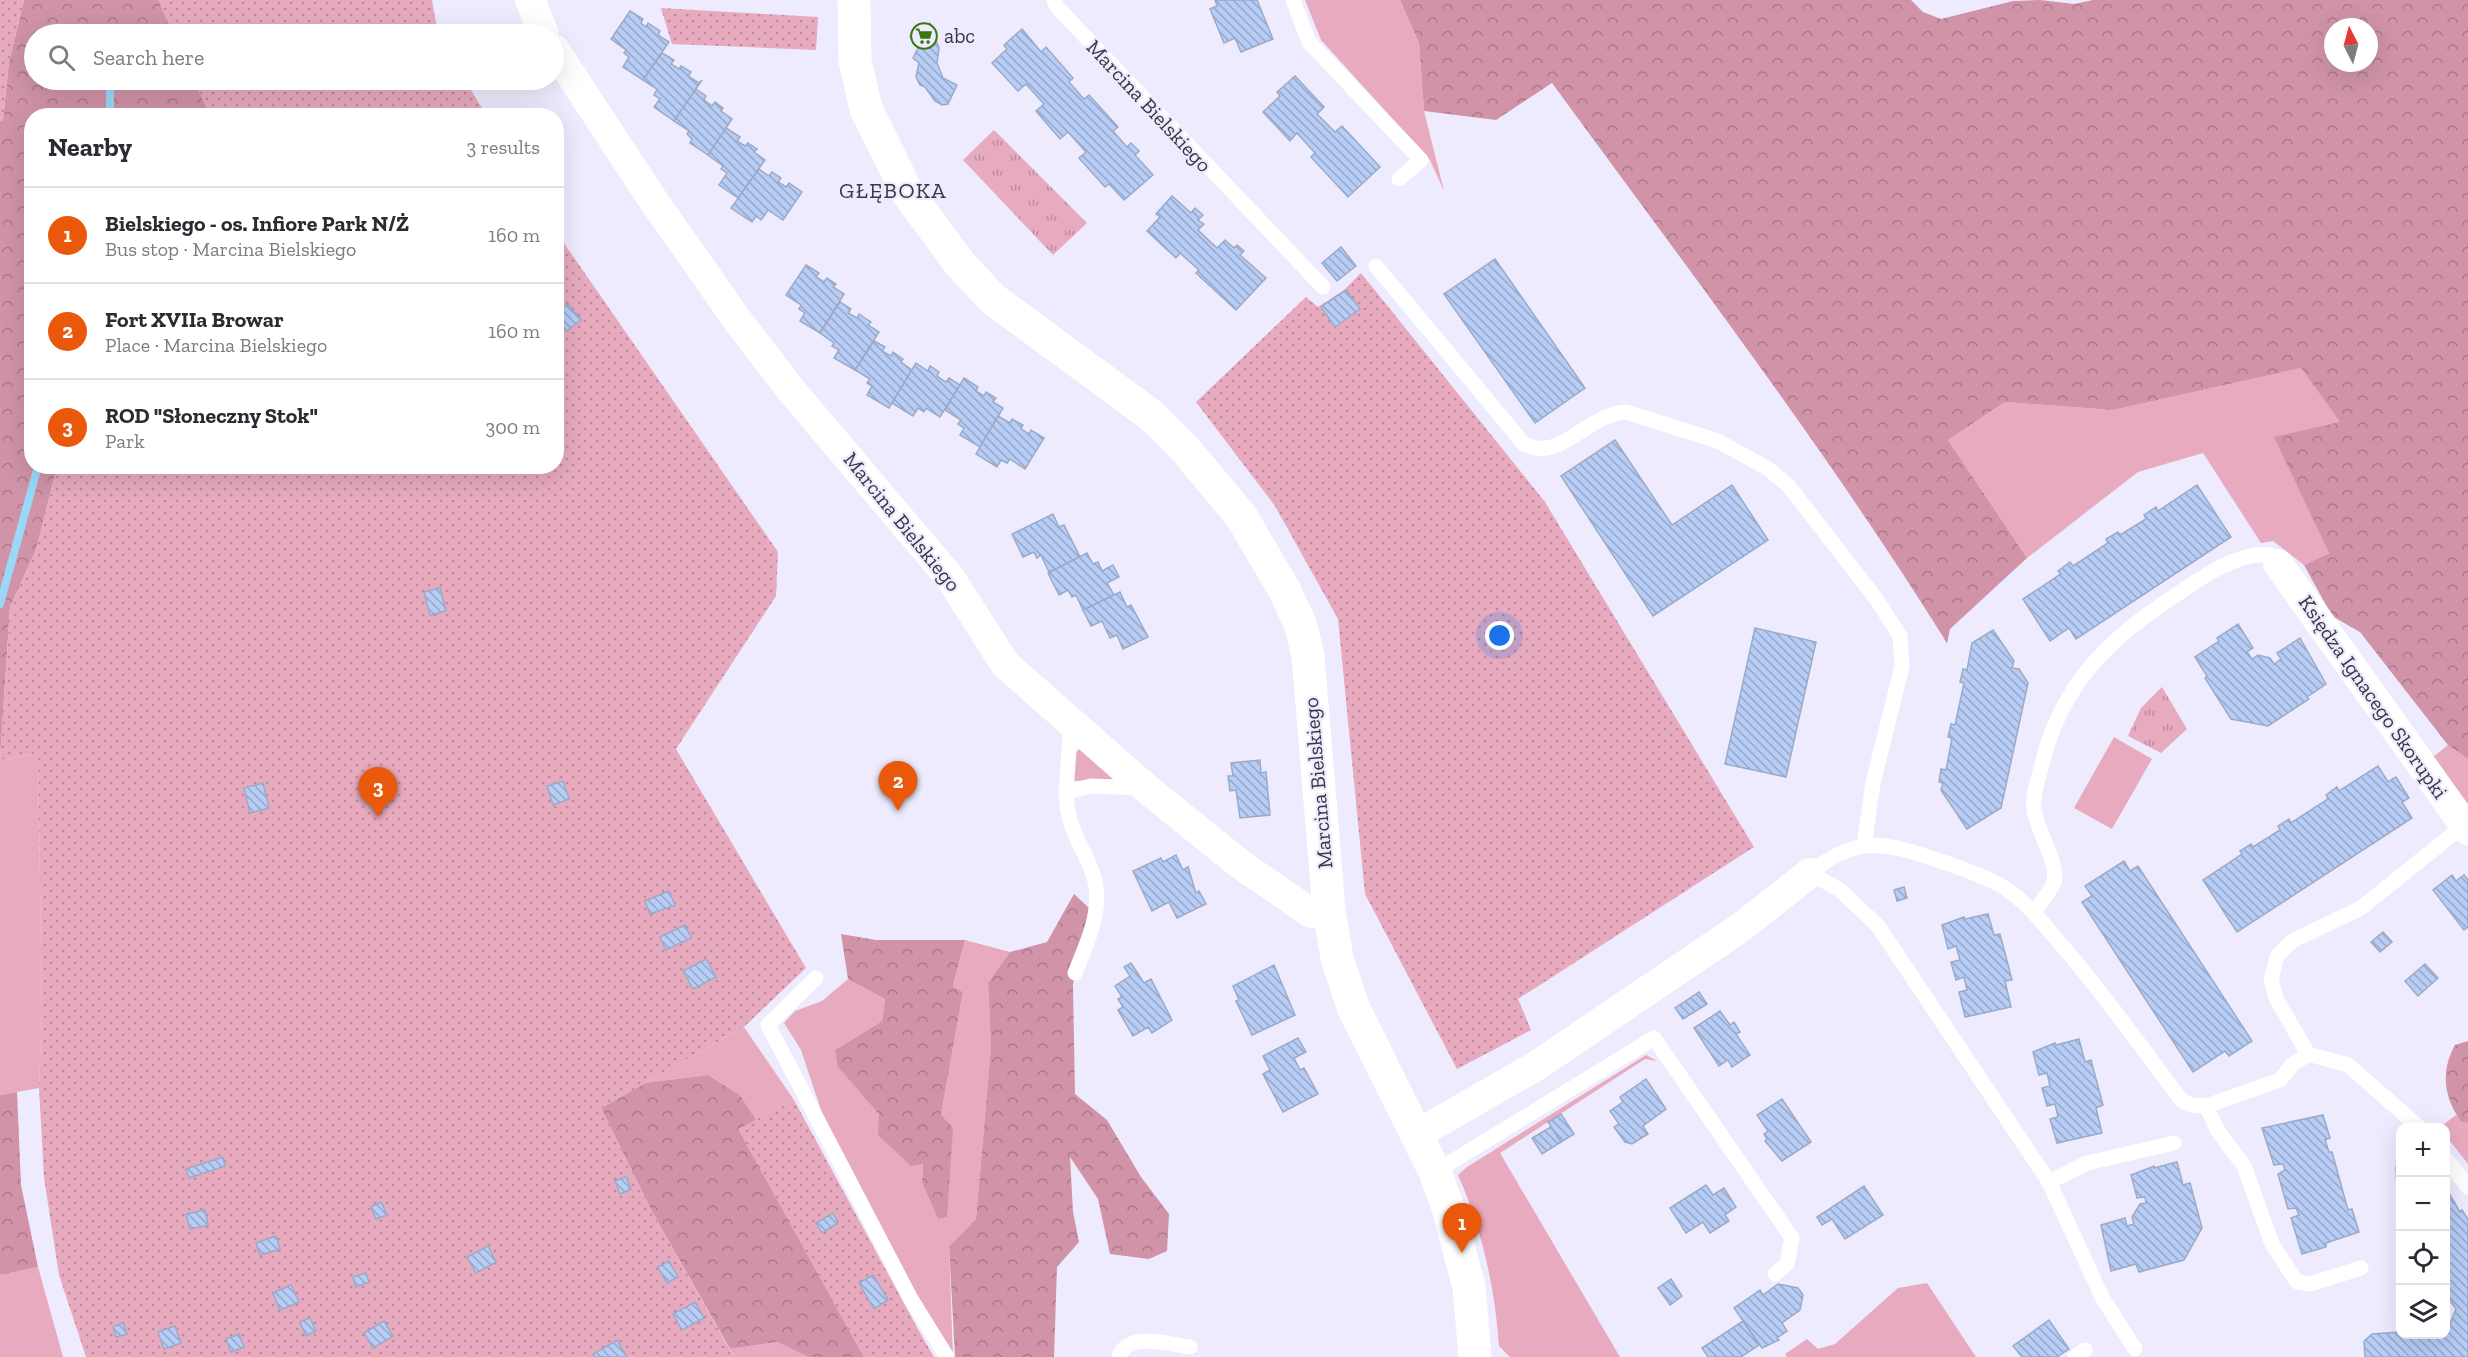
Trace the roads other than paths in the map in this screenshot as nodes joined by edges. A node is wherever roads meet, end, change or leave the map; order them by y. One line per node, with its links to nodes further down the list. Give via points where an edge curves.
1 (530, 0): 5 (street)
2 (854, 0): 17 (street, Marcina Bielskiego, via 855,61 866,109 907,192 960,264 993,299 1142,409 1185,449 1241,516 1285,591 1301,626 1308,656)
3 (1054, 0): 9 (lane, Marcina Bielskiego)
4 (1293, 0): 7 (lane, via 1309,42 1421,160)
5 (540, 24)
6 (564, 64): 11 (street, Marcina Bielskiego, via 738,321 951,579 1005,664)
7 (1399, 179)
8 (1376, 266): 15 (lane, via 1523,443 1533,449 1553,448 1600,418 1626,412 1718,441 1767,468 1788,485 1900,636 1902,666 1873,783)
9 (1323, 288)
10 (2278, 564): 14 (street, Księdza Ignacego Skorupki); 18 (lane, via 2271,555 2261,554 2197,581 2147,614 2103,652 2066,697 2048,740 2033,808 2055,869 2055,881)
11 (1071, 723): 12 (street, Marcina Bielskiego); 13 (lane)
12 (1148, 789): 13 (lane, via 1091,786); 17 (street, Marcina Bielskiego, via 1240,864 1302,907 1311,913)
13 (1066, 792): 19 (lane, via 1068,822 1093,875 1096,893 1095,920)
14 (2466, 828): 21 (lane, via 2361,908 2292,941 2277,956 2271,980 2276,998)
15 (1864, 846): 16 (lane, via 1832,855); 18 (lane, via 1889,845 1963,869 2001,886)
16 (1810, 873): 24 (street, via 1740,928 1536,1066); 28 (lane, via 1840,890 1878,926)
17 (1329, 910): 24 (street, Marcina Bielskiego, via 1337,958 1353,1007)
18 (2034, 913): 22 (lane, via 2098,988 2181,1100)
19 (1076, 973)
20 (816, 978): 34 (lane, via 768,1026 911,1299)
21 (2308, 1054): 22 (lane, via 2280,1080); 23 (lane, via 2348,1065)
22 (2206, 1106): 30 (lane, via 2218,1131 2244,1166 2272,1244 2297,1282 2310,1284)
23 (2414, 1123)
24 (1416, 1135): 27 (street, Marcina Bielskiego)
25 (2174, 1143): 28 (lane, via 2087,1163)
26 (2450, 1164): 29 (lane)
27 (1435, 1172): 31 (lane, via 1654,1038 1792,1238 1787,1264); 36 (street, Marcina Bielskiego, via 1462,1252)
28 (2049, 1182): 33 (lane, via 2102,1297)
29 (2468, 1187)
30 (2361, 1268)
31 (1775, 1275)
32 (1190, 1347): 35 (lane, via 1134,1342 1124,1347)
33 (2135, 1349)
34 (948, 1357)
35 (1119, 1357)
36 (1475, 1357)

